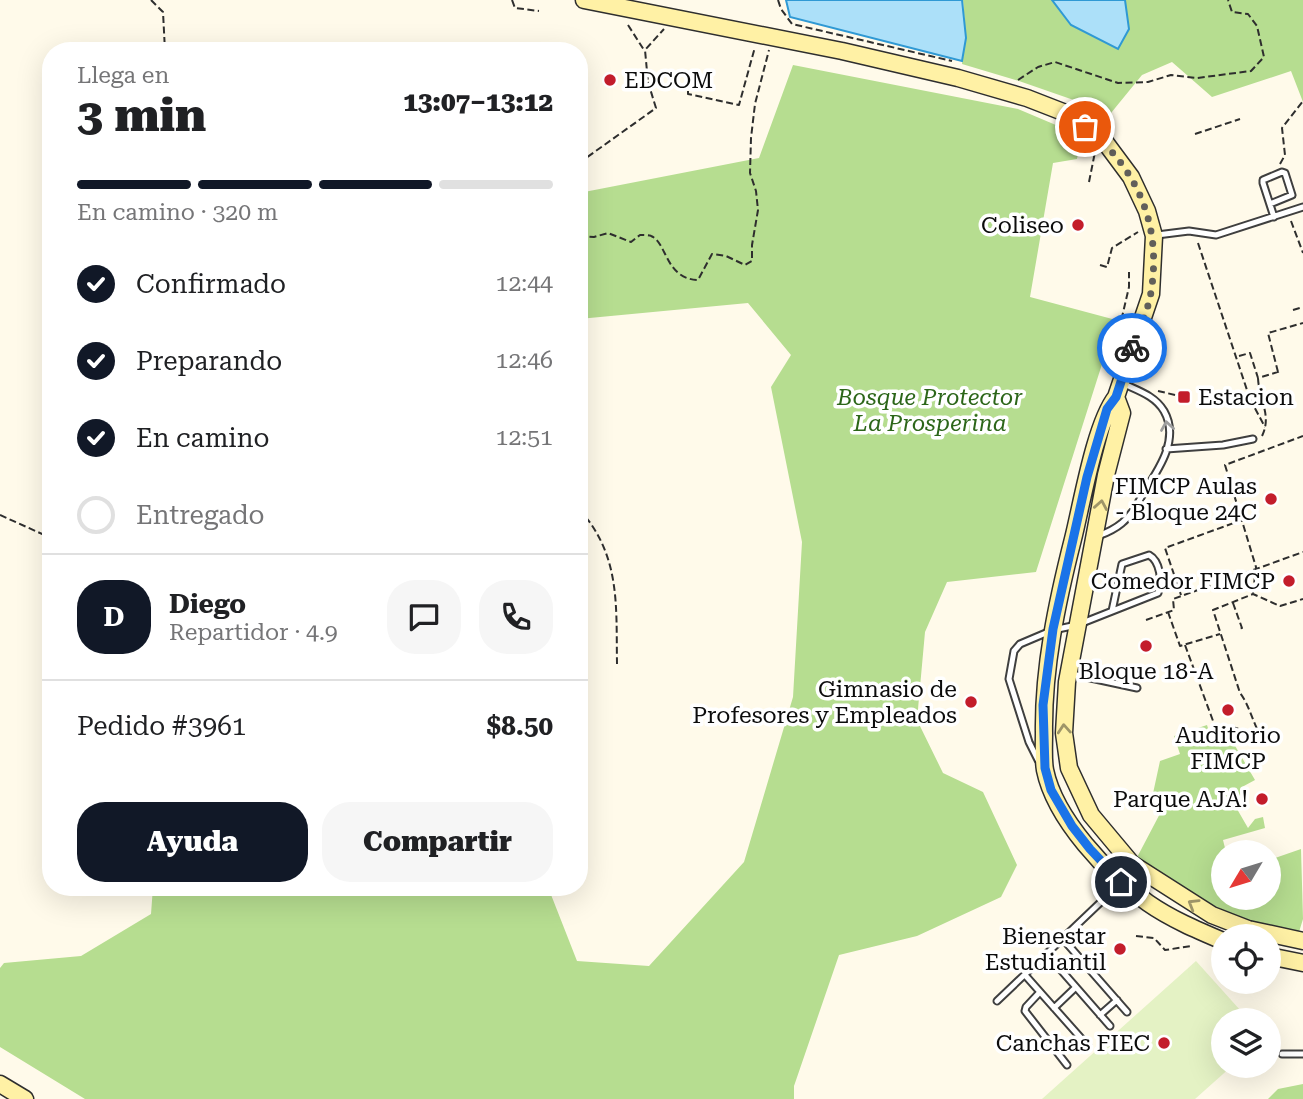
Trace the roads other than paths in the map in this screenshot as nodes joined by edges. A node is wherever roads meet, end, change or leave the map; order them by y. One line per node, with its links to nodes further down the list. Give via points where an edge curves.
1 (584, 0): 5 (street, via 958,78 1063,112 1105,142 1119,159 1147,211)
2 (1270, 204): 2 (lane, via 1263,180 1285,173 1292,195); 4 (lane)
3 (1303, 207): 4 (lane)
4 (1275, 217): 5 (lane, via 1216,235)
5 (1149, 232): 6 (street, via 1151,294)
6 (1119, 390): 8 (lane, one-way to 6, via 1169,426 1152,397); 9 (street, one-way to 6, via 1122,413); 12 (street, via 1107,409 1087,477)
7 (1253, 439): 8 (lane)
8 (1167, 449): 9 (lane, via 1131,514)
9 (1095, 538): 11 (street)
10 (1112, 611): 10 (lane, via 1122,564 1154,556 1161,586 1158,593); 11 (lane)
11 (1077, 625): 12 (lane); 13 (street)
12 (1053, 629): 15 (street, via 1043,705); 15 (lane, via 1020,644 1014,651 1009,679 1034,755)
13 (1069, 673): 14 (lane); 16 (street, one-way to 13, via 1068,756 1064,712)
14 (1138, 688)
15 (1045, 768): 17 (street, via 1051,790)
16 (1091, 815): 17 (street); 21 (street, one-way to 16, via 1248,929 1212,915 1132,864)
17 (1072, 826): 19 (street, via 1121,882 1178,921)
18 (1104, 899): 20 (lane)
19 (1211, 936)
20 (1063, 939): 22 (lane); 28 (lane)
21 (1303, 941)
22 (1047, 954): 25 (lane); 26 (lane)
23 (1281, 957): 24 (street)
24 (1302, 960)
25 (1025, 975): 27 (lane); 29 (lane)
26 (1076, 987): 30 (lane); 32 (lane)
27 (1040, 992): 30 (lane); 37 (lane, via 1025,1011)
28 (1117, 1000): 31 (lane); 32 (lane)
29 (998, 1001)
30 (1054, 1008): 34 (lane)
31 (1127, 1012)
32 (1100, 1015): 33 (lane)
33 (1110, 1026)
34 (1088, 1046)
35 (1282, 1054): 36 (lane)
36 (1303, 1055)
37 (1067, 1065)
38 (0, 1084): 39 (street)
39 (25, 1099)

